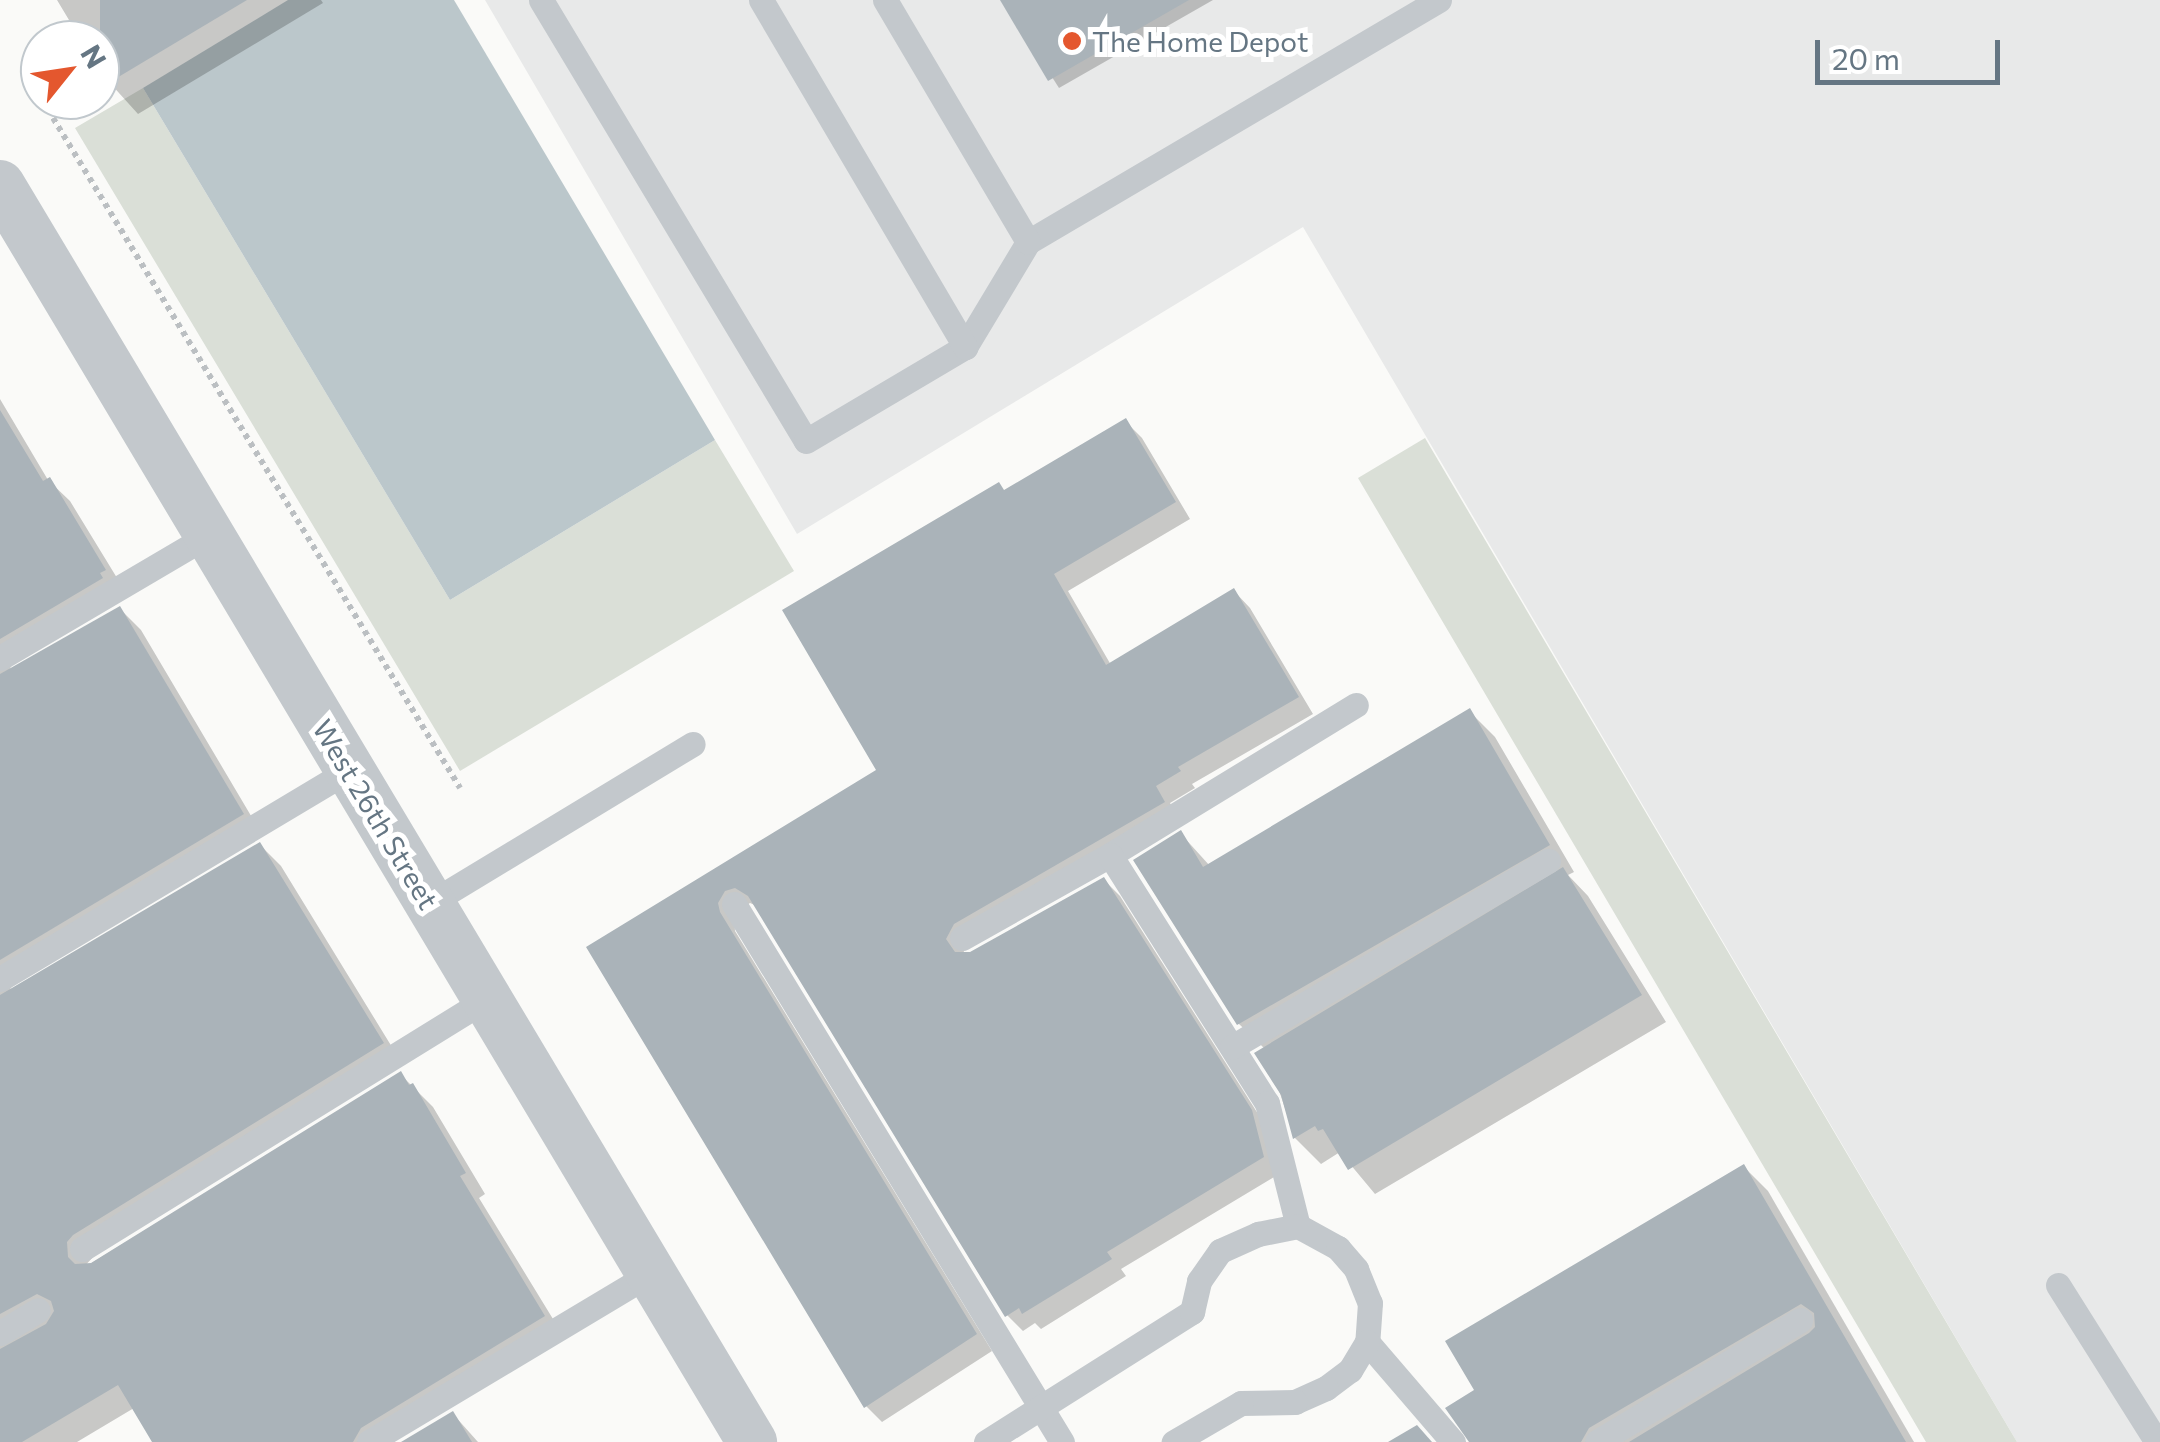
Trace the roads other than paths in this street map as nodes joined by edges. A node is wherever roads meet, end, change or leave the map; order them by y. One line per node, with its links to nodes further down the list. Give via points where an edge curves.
1 (541, 0): 7 (lane, via 806,441)
2 (761, 0): 7 (lane)
3 (885, 0): 6 (lane)
4 (1439, 0): 6 (lane)
5 (0, 185): 8 (street, West 26th Street)
6 (1028, 242): 7 (lane)
7 (965, 347)
8 (209, 535): 9 (lane); 12 (street, West 26th Street)
9 (0, 658)
10 (1356, 705): 13 (lane)
11 (693, 744): 15 (lane)
12 (350, 770): 15 (street, West 26th Street); 18 (lane)
13 (1110, 855): 17 (lane); 20 (lane)
14 (1548, 862): 20 (lane)
15 (430, 902): 19 (street, West 26th Street)
16 (734, 904): 29 (lane)
17 (962, 938)
18 (0, 980)
19 (486, 999): 22 (lane); 23 (street, West 26th Street)
20 (1232, 1047): 21 (lane, via 1267,1102)
21 (1298, 1226): 28 (lane, via 1338,1248 1356,1269 1370,1303); 29 (lane, via 1220,1251 1200,1282 1192,1312)
22 (82, 1249)
23 (651, 1273): 30 (lane); 31 (street, West 26th Street)
24 (2058, 1285): 37 (lane)
25 (38, 1310): 27 (lane)
26 (1800, 1320): 36 (lane)
27 (0, 1333)
28 (1368, 1342): 34 (lane, via 1350,1370 1326,1388 1295,1402 1241,1403); 35 (lane)
29 (1040, 1406): 32 (lane); 33 (lane)
30 (369, 1442)
31 (752, 1442)
32 (986, 1442)
33 (1062, 1442)
34 (1174, 1442)
35 (1453, 1442)
36 (1597, 1442)
37 (2157, 1442)

